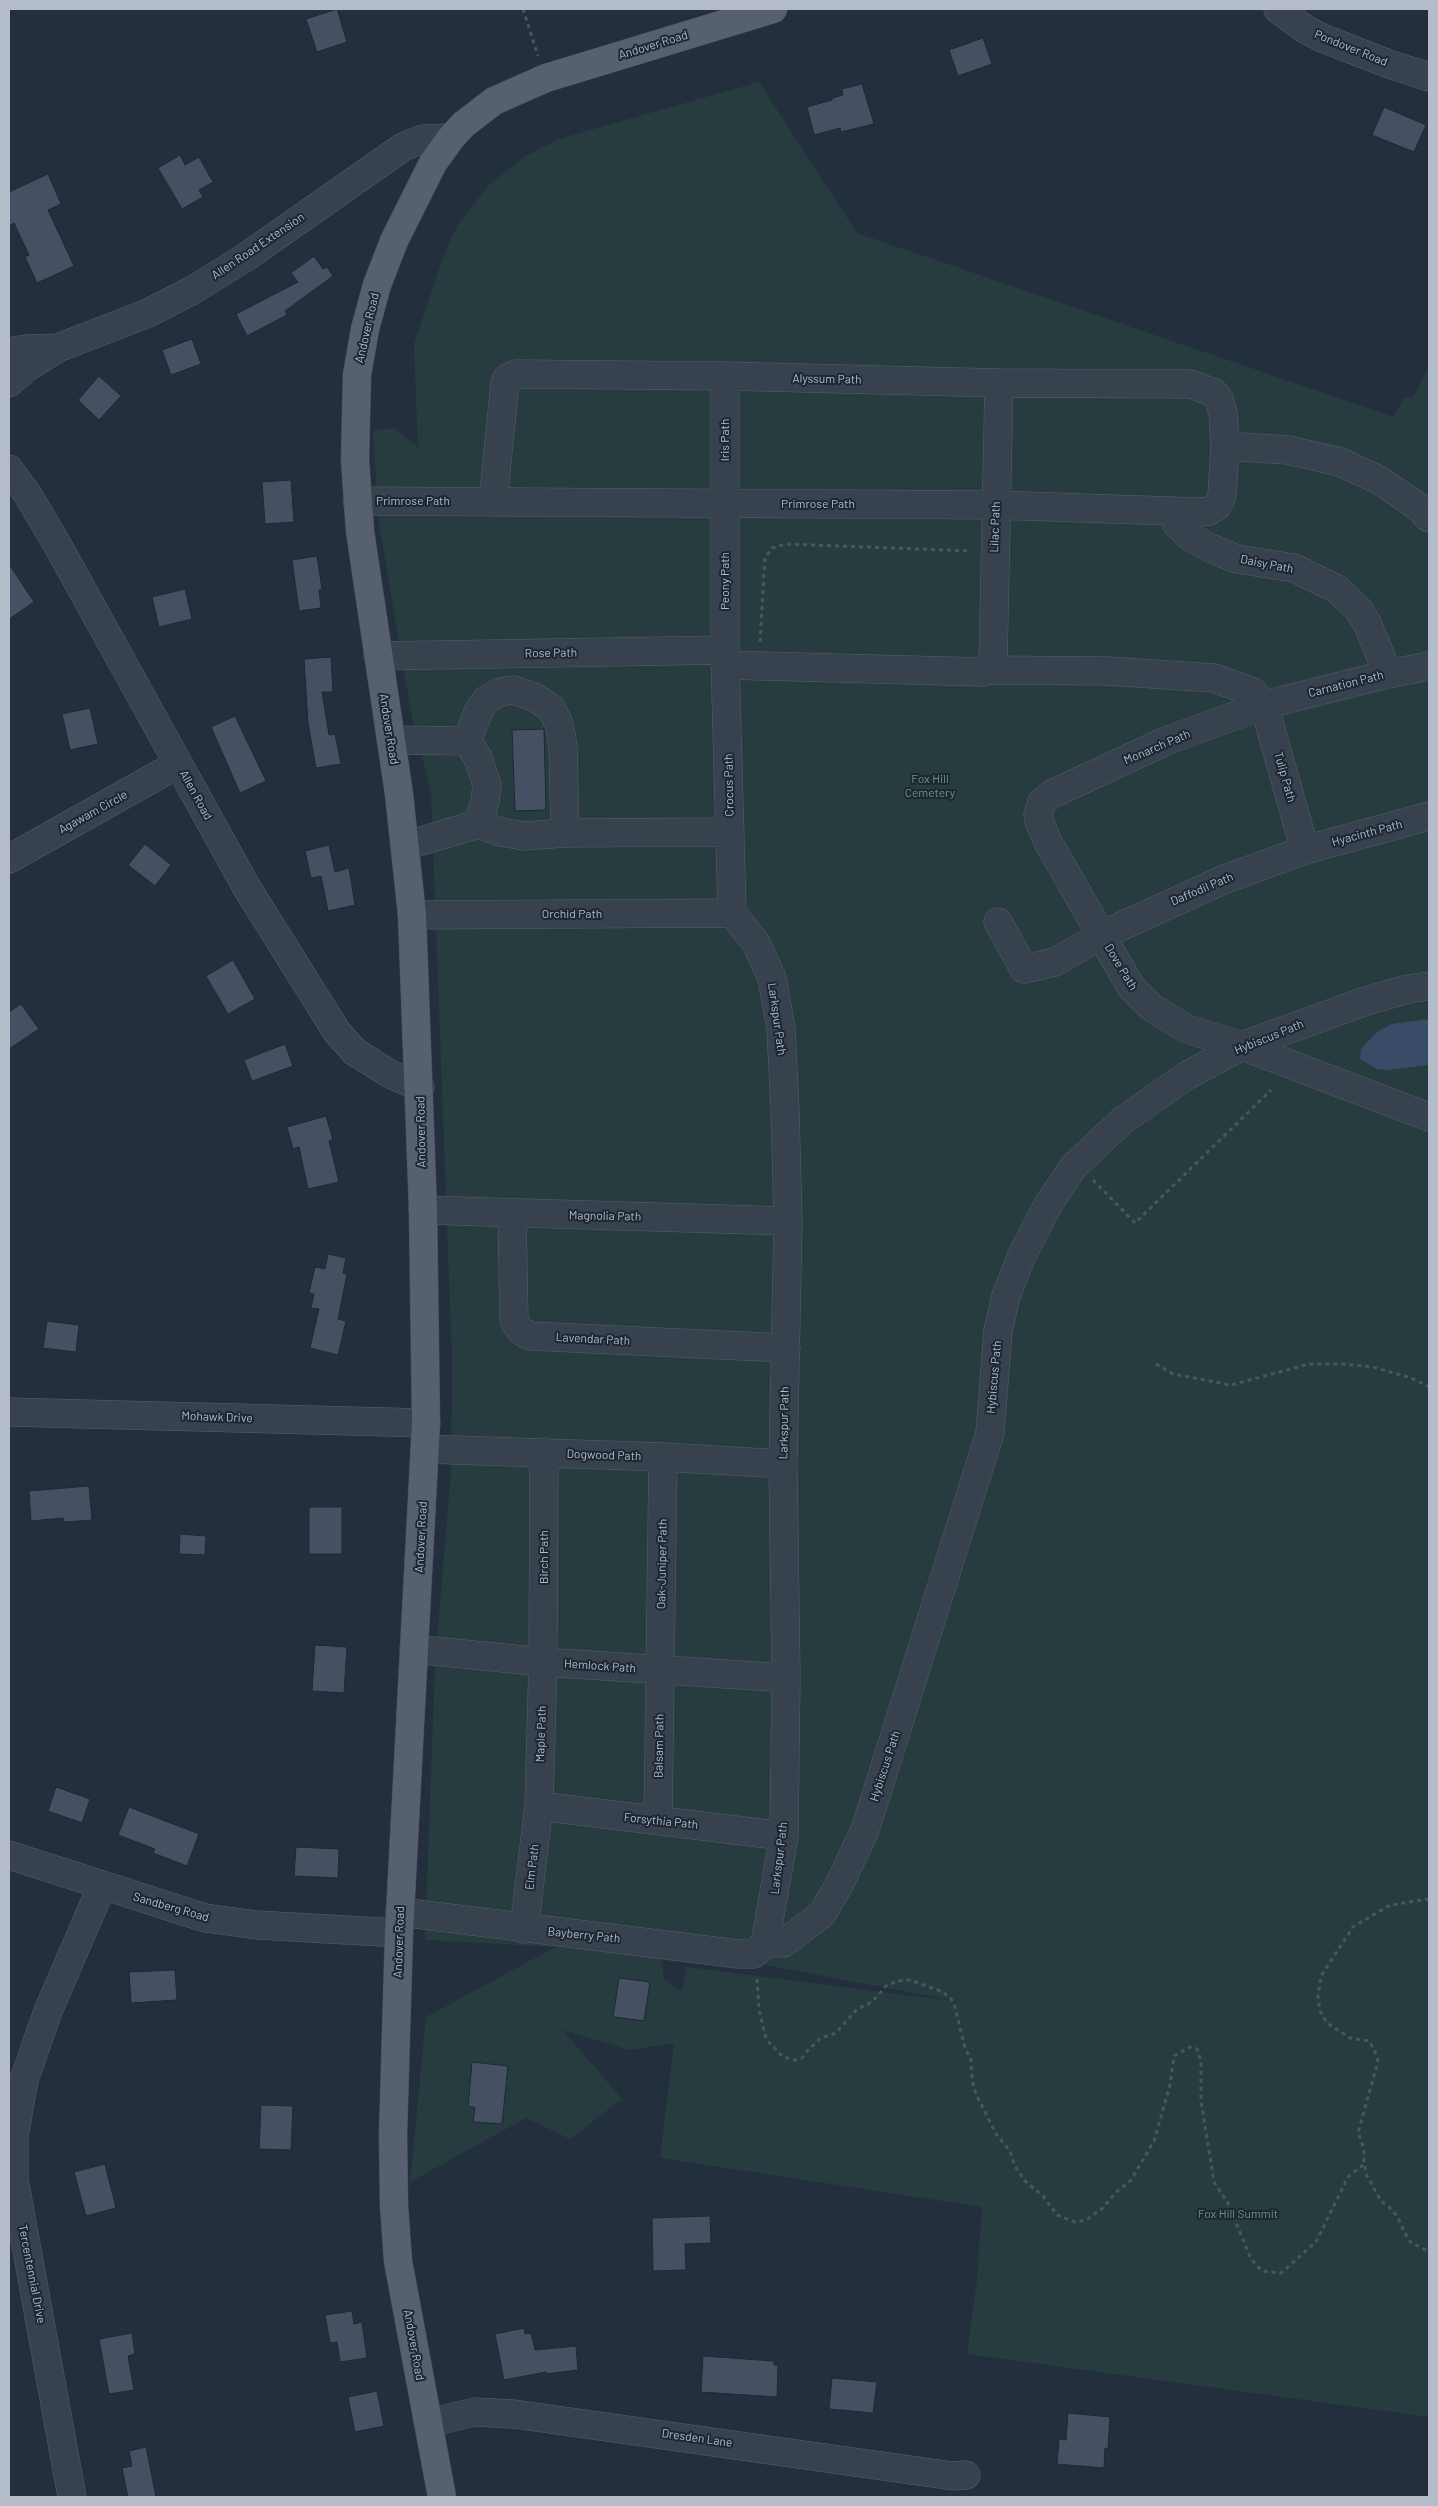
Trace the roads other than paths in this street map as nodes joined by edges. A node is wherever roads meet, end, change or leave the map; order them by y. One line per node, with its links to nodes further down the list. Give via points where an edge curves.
1 (773, 9): 4 (main road, Andover Road, via 546,78 494,101)
2 (1278, 9): 3 (street, Pondover Road, via 1322,38)
3 (1429, 77)
4 (451, 138): 5 (street, Allen Road Extension, via 423,139 403,147 246,257 193,290 148,314); 12 (main road, Andover Road, via 430,169 398,233 377,285 365,329 356,375)
5 (58, 348): 6 (street, Allen Road Extension, via 26,348); 9 (street, Allen Road Extension, via 26,368)
6 (9, 352)
7 (724, 376): 8 (street, Alyssum Path); 13 (street, Alyssum Path, via 511,375 505,383); 14 (street, Iris Path)
8 (999, 383): 10 (street, Alyssum Path, via 1201,386 1219,399); 15 (street, Lilac Path)
9 (9, 384)
10 (1224, 446): 16 (street, Primrose Path, via 1222,496 1217,506 1209,511); 17 (street, via 1288,450 1340,462 1379,480 1420,508)
11 (9, 469): 26 (street, Allen Road, via 58,546)
12 (357, 500): 13 (street, Primrose Path); 18 (main road, Andover Road)
13 (493, 501): 14 (street, Primrose Path)
14 (725, 504): 15 (street, Primrose Path); 19 (street, Peony Path)
15 (995, 506): 16 (street, Primrose Path); 21 (street, Lilac Path, via 993,664)
16 (1172, 511): 22 (street, Daisy Path, via 1177,524 1189,536 1210,548 1237,559 1294,568 1337,589 1359,610)
17 (1429, 518)
18 (378, 656): 19 (street, Rose Path); 24 (main road, Andover Road)
19 (725, 657): 21 (street, via 759,665); 30 (street, Crocus Path)
20 (1429, 666): 22 (street, Carnation Path)
21 (990, 670): 23 (street, via 1107,671 1214,678 1253,692)
22 (1388, 674): 23 (street, Carnation Path)
23 (1264, 705): 27 (street, Monarch Path, via 1166,741); 33 (street, Tulip Path)
24 (391, 740): 25 (street); 32 (main road, Andover Road)
25 (467, 741): 29 (street, via 478,758 487,785); 31 (street, via 479,710 486,700 500,692 513,690 534,697 551,708 559,724 563,746)
26 (178, 764): 34 (street, Agawam Circle); 41 (street, Allen Road, via 247,888 337,1032 355,1052 390,1074)
27 (1052, 794): 38 (street, Dove Path, via 1042,802 1039,821)
28 (1429, 816): 33 (street, Hyacinth Path)
29 (478, 824): 31 (street, via 524,836); 32 (street)
30 (730, 832): 31 (street); 35 (street, Crocus Path)
31 (565, 833)
32 (405, 846): 36 (main road, Andover Road)
33 (1305, 850): 38 (street, Daffodil Path, via 1225,879)
34 (9, 859)
35 (732, 913): 36 (street, Orchid Path); 45 (street, Larkspur Path, via 756,943 772,978 779,1020 785,1110)
36 (412, 915): 41 (main road, Andover Road)
37 (998, 922): 38 (street, Daffodil Path, via 1024,970 1055,962)
38 (1102, 935): 40 (street, Dove Path, via 1131,987 1151,1007 1187,1029)
39 (1429, 986): 40 (street, Hybiscus Path, via 1366,1001)
40 (1242, 1046): 42 (street, Dove Path); 63 (street, Hybiscus Path, via 1186,1076 1122,1121 1077,1164 1048,1203 1022,1254 1006,1296 998,1331 990,1433 864,1830 822,1914 784,1943)
41 (420, 1087): 43 (main road, Andover Road)
42 (1429, 1117)
43 (423, 1210): 44 (street, Magnolia Path); 48 (main road, Andover Road)
44 (512, 1214): 45 (street, Magnolia Path); 46 (street, Lavendar Path, via 514,1321 521,1331 530,1336)
45 (788, 1220): 46 (street, Larkspur Path)
46 (786, 1348): 51 (street, Larkspur Path)
47 (9, 1412): 48 (street, Mohawk Drive)
48 (425, 1436): 49 (street, Dogwood Path); 52 (main road, Andover Road)
49 (544, 1452): 50 (street, Dogwood Path); 53 (street, Birch Path)
50 (663, 1457): 51 (street, Dogwood Path); 54 (street, Oak-Juniper Path)
51 (783, 1464): 55 (street, Larkspur Path)
52 (414, 1648): 53 (street, Hemlock Path); 61 (main road, Andover Road)
53 (543, 1662): 54 (street, Hemlock Path); 56 (street, Maple Path)
54 (661, 1671): 55 (street, Hemlock Path); 57 (street, Balsam Path)
55 (786, 1678): 58 (street, Larkspur Path)
56 (539, 1806): 57 (street, Forsythia Path); 62 (street, Elm Path)
57 (658, 1820): 58 (street, Forsythia Path)
58 (784, 1836): 63 (street, Larkspur Path)
59 (9, 1855): 60 (street, Sandberg Road)
60 (102, 1886): 61 (street, Sandberg Road, via 205,1918 257,1925); 64 (street, Tercentennial Drive, via 48,2011 24,2080 14,2137)
61 (399, 1922): 62 (street, Bayberry Path); 65 (main road, Andover Road, via 394,2206 398,2260)
62 (524, 1929): 63 (street, Bayberry Path)
63 (759, 1949)
64 (17, 2235): 67 (street, Tercentennial Drive)
65 (428, 2423): 66 (street, Dresden Lane, via 475,2412 514,2414 953,2476); 68 (main road, Andover Road)
66 (966, 2475)
67 (72, 2497)
68 (442, 2497)

